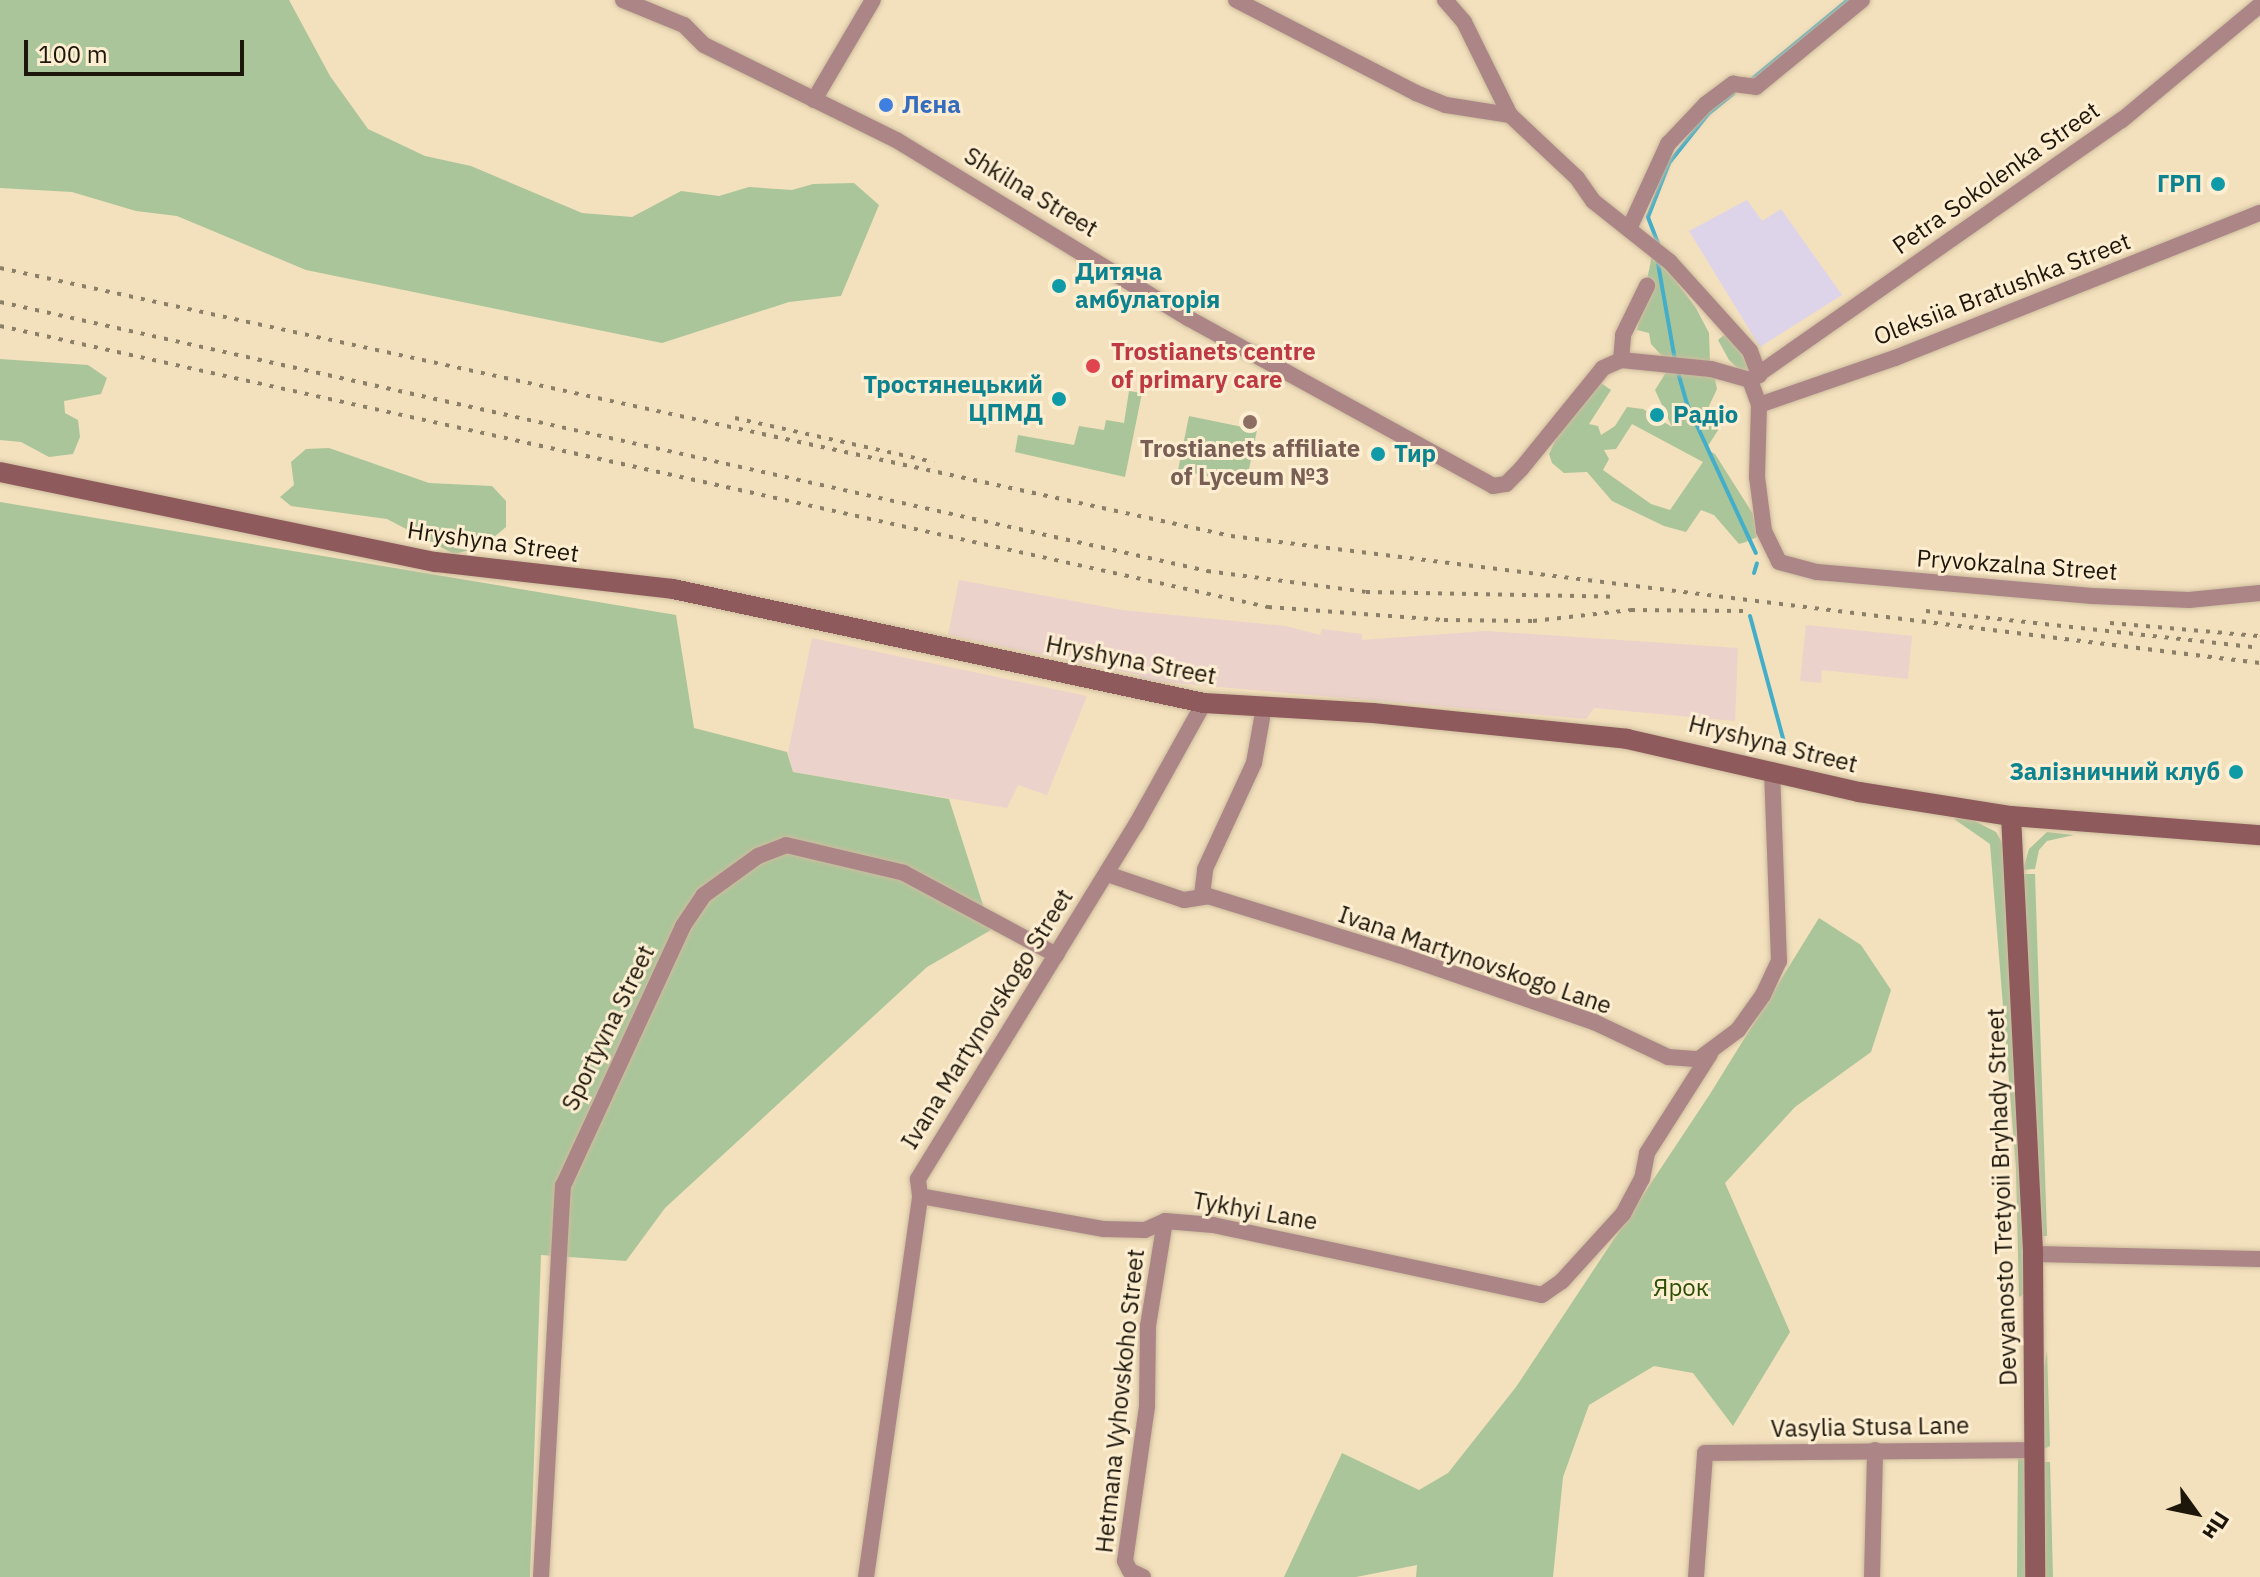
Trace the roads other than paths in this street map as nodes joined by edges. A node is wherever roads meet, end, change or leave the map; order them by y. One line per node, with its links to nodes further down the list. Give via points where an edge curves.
1 (623, 0): 7 (street, Shkilna Street, via 684,25 704,45)
2 (873, 0): 7 (street)
3 (1236, 0): 8 (street, via 1416,93 1446,105)
4 (1445, 0): 8 (street, via 1464,22)
5 (1862, 0): 10 (street, via 1756,87 1733,84 1706,104 1668,144)
6 (2260, 5): 13 (street, Petra Sokolenka Street, via 2122,120)
7 (814, 100): 12 (street, Shkilna Street, via 898,141 1188,318 1493,486 1506,484 1596,374)
8 (1510, 115): 10 (street)
9 (2260, 213): 14 (street, Oleksiia Bratushka Street, via 1895,358)
10 (1629, 229): 13 (street, via 1725,320 1750,351)
11 (1647, 286): 12 (street, via 1623,335)
12 (1621, 360): 13 (street)
13 (1755, 378): 14 (street)
14 (1759, 405): 16 (street, Pryvokzalna Street, via 1757,477 1773,558 1817,572 2092,596 2189,600)
15 (0, 472): 17 (street, Hryshyna Street, via 436,562 673,589)
16 (2260, 593)
17 (1204, 703): 18 (street, Hryshyna Street); 22 (street, Ivana Martynovskogo Street)
18 (1264, 707): 19 (street, Hryshyna Street, via 1627,739); 23 (street, via 1254,763 1205,869)
19 (1772, 770): 20 (street, Hryshyna Street, via 1859,792); 25 (street, via 1779,961 1750,1015)
20 (2011, 816): 21 (street, Hryshyna Street); 28 (street, Devyanosto Tretyoii Bryhady Street)
21 (2260, 835)
22 (1107, 874): 23 (street, Ivana Martynovskogo Lane, via 1184,900); 24 (street, Ivana Martynovskogo Street)
23 (1202, 895): 25 (street, Ivana Martynovskogo Lane, via 1594,1022 1668,1057 1699,1059)
24 (1056, 955): 26 (street, Ivana Martynovskogo Street, via 923,1165); 32 (street, Sportyvna Street, via 904,873 786,845 758,856 704,895 683,926 563,1186)
25 (1710, 1054): 27 (street, Tykhyi Lane, via 1647,1153 1642,1179 1623,1214 1562,1281 1534,1296 1288,1240)
26 (920, 1196): 27 (street, Tykhyi Lane, via 1104,1229 1145,1230); 33 (street, Ivana Martynovskogo Street)
27 (1165, 1221): 34 (street, Hetmana Vyhovskoho Street, via 1150,1308 1147,1406 1125,1561 1130,1571)
28 (2033, 1254): 29 (street); 31 (street, Devyanosto Tretyoii Bryhady Street)
29 (2260, 1259)
30 (1875, 1450): 31 (street, Vasylia Stusa Lane); 35 (street, Vasylia Stusa Lane, via 1705,1453); 36 (street)
31 (2035, 1450): 37 (street, Devyanosto Tretyoii Bryhady Street)
32 (541, 1577)
33 (866, 1577)
34 (1143, 1577)
35 (1696, 1577)
36 (1872, 1577)
37 (2035, 1577)

